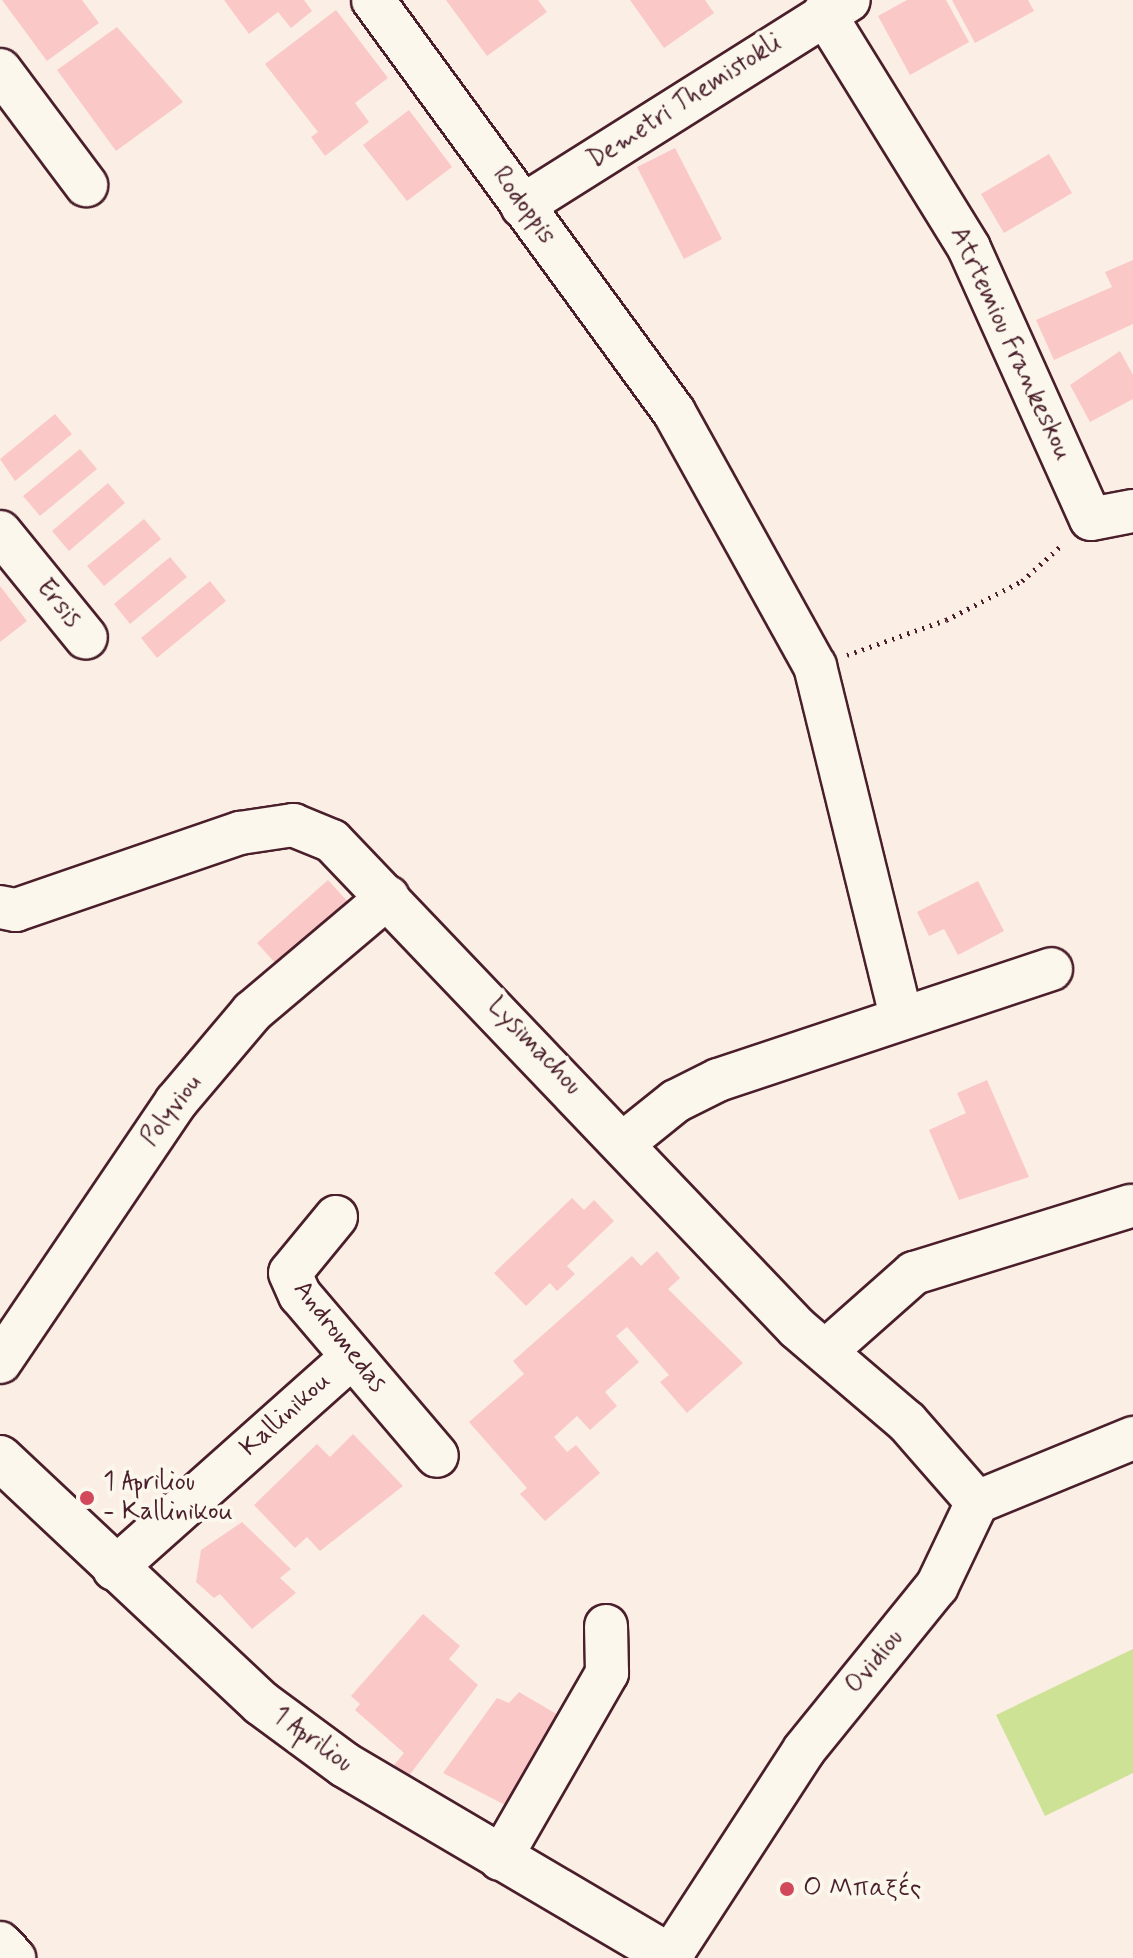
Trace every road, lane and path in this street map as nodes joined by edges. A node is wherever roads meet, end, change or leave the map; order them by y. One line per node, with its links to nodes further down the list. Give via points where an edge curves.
1 (373, 0): 5 (street, Rodoppis)
2 (837, 7): 5 (street, Demetri Themistokli); 7 (street, Atrtemiou Frankeskou, via 969,248)
3 (0, 70): 4 (street)
4 (86, 185)
5 (522, 206): 10 (street, Rodoppis, via 674,412)
6 (1133, 511): 7 (street)
7 (1091, 519): 10 (path, via 1022,581 946,620)
8 (0, 532): 9 (street, Ersis)
9 (86, 638)
10 (815, 666): 14 (street, Rodoppis)
11 (388, 897): 12 (street, Lysimachou, via 332,841 293,825 240,833); 15 (street, Lysimachou); 20 (street, Polyviou, via 252,1012 176,1102)
12 (5, 913)
13 (1051, 969): 14 (street)
14 (901, 1015): 15 (street, via 718,1080 676,1101)
15 (626, 1141): 18 (street, Lysimachou, via 797,1328)
16 (1131, 1206): 18 (street, via 914,1273)
17 (336, 1217): 19 (street, Andromedas, via 290,1273)
18 (828, 1349): 24 (street, Lysimachou)
19 (351, 1358): 22 (street, Andromedas); 25 (street, Kallinikou)
20 (0, 1362)
21 (1133, 1438): 24 (street)
22 (437, 1456)
23 (0, 1458): 25 (main road, 1 Apriliou)
24 (977, 1502): 30 (street, Ovidiou, via 937,1586 804,1750)
25 (114, 1569): 27 (main road, 1 Apriliou, via 261,1703 345,1765)
26 (606, 1626): 27 (street, via 607,1673)
27 (500, 1859): 30 (main road, 1 Apriliou)
28 (0, 1943): 29 (street)
29 (14, 1958)
30 (670, 1958)

